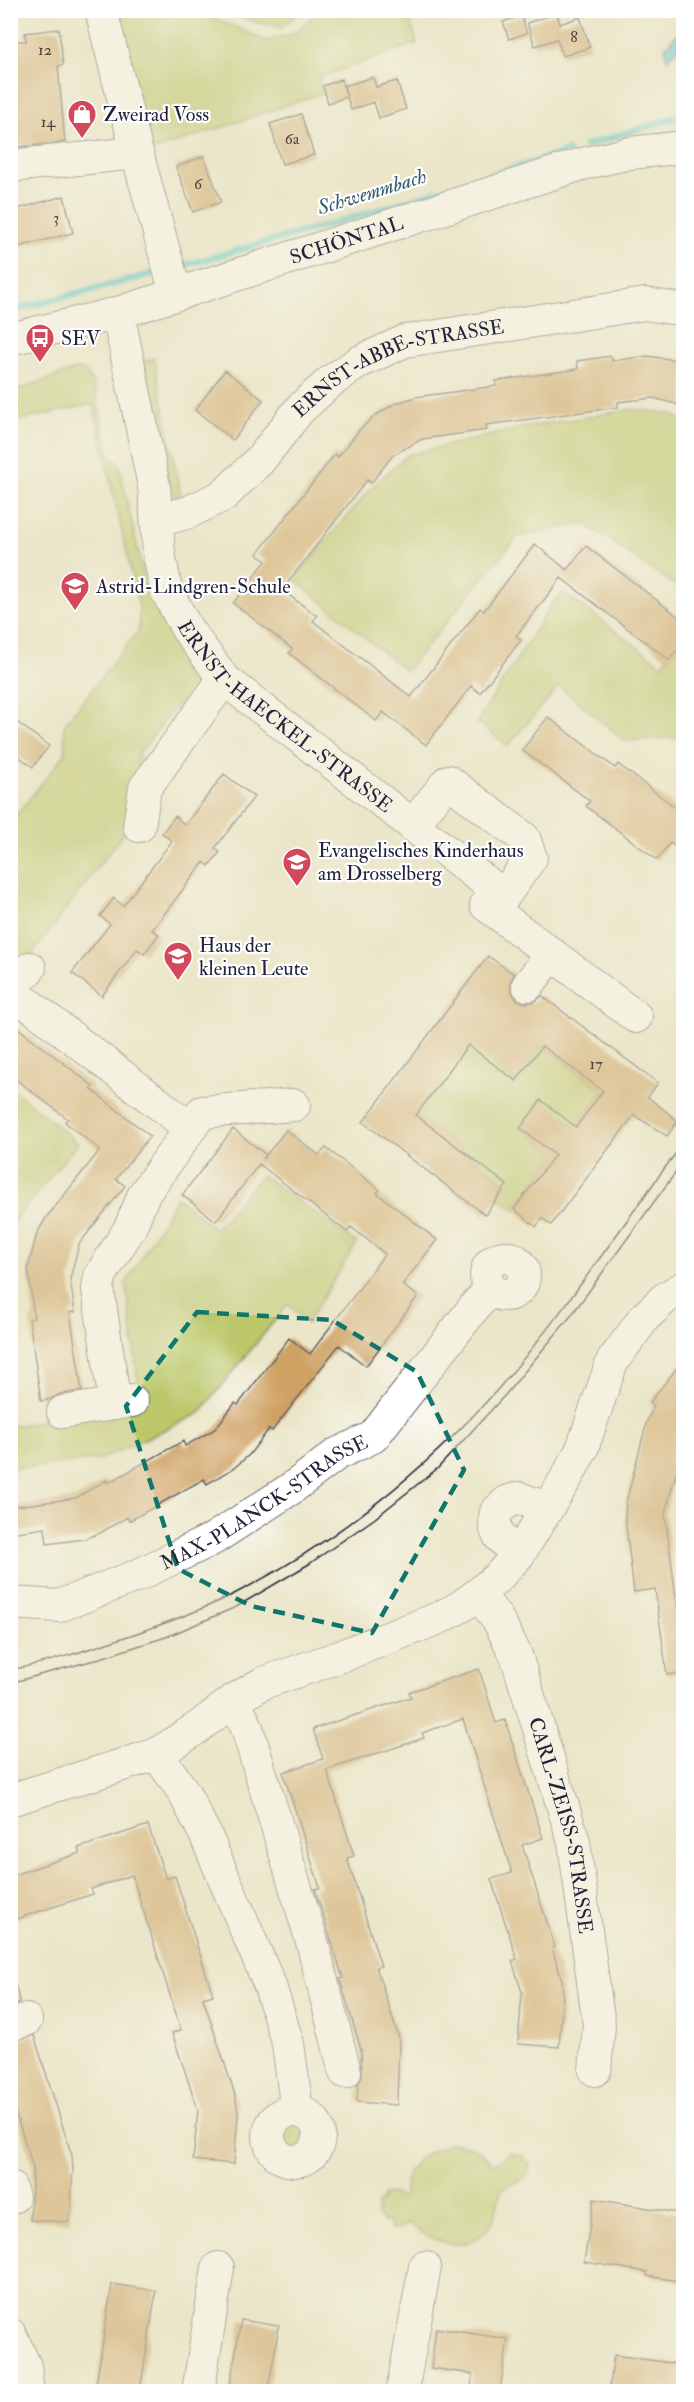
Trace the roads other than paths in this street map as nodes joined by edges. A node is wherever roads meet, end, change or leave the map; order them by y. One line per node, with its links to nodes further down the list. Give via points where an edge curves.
1 (101, 10): 3 (street)
2 (684, 147): 5 (street, SCHÖNTAL, via 582,164)
3 (137, 153): 4 (street); 5 (street)
4 (10, 166)
5 (176, 294): 7 (street, SCHÖNTAL)
6 (684, 310): 9 (street, ERNST-ABBE-STRASSE, via 645,304 405,341 359,362 330,382 300,409 261,460 224,495 189,512)
7 (118, 313): 8 (street, SCHÖNTAL); 9 (street, ERNST-HAECKEL-STRASSE, via 154,486)
8 (10, 339)
9 (157, 521): 10 (street, ERNST-HAECKEL-STRASSE, via 166,590)
10 (224, 679): 11 (street, ERNST-HAECKEL-STRASSE); 12 (street, via 145,788)
11 (413, 825): 13 (street, ERNST-HAECKEL-STRASSE); 13 (street, ERNST-HAECKEL-STRASSE, via 448,781 524,838 531,858)
12 (139, 826)
13 (495, 901): 14 (street)
14 (552, 954): 16 (street); 17 (street)
15 (17, 982): 19 (street)
16 (528, 985)
17 (636, 1017)
18 (294, 1105): 19 (street, via 202,1112)
19 (190, 1128): 22 (street, via 144,1194 130,1228 100,1276 98,1289 124,1403)
20 (684, 1287): 23 (street, via 644,1318 612,1362 582,1449)
21 (491, 1289): 26 (street, MAX-PLANCK-STRASSE, via 373,1437 337,1454 213,1539 136,1576 59,1606)
22 (63, 1412)
23 (546, 1508): 24 (street); 24 (street, via 519,1498 496,1512 494,1526 500,1541)
24 (519, 1554): 25 (street)
25 (478, 1594): 27 (street, via 439,1618 263,1683); 30 (street, CARL-ZEISS-STRASSE, via 497,1618 516,1655 574,1842 598,2025)
26 (10, 1603)
27 (234, 1700): 28 (street); 31 (street, via 248,1728 313,1945)
28 (157, 1754): 29 (street); 32 (street, via 183,1791 206,1836 270,1986 288,2044)
29 (10, 1800)
30 (595, 2070)
31 (345, 2072)
32 (297, 2111)
33 (425, 2267): 38 (street)
34 (218, 2268): 37 (street)
35 (10, 2334): 36 (street, via 25,2366)
36 (28, 2391)
37 (198, 2391)
38 (402, 2391)

